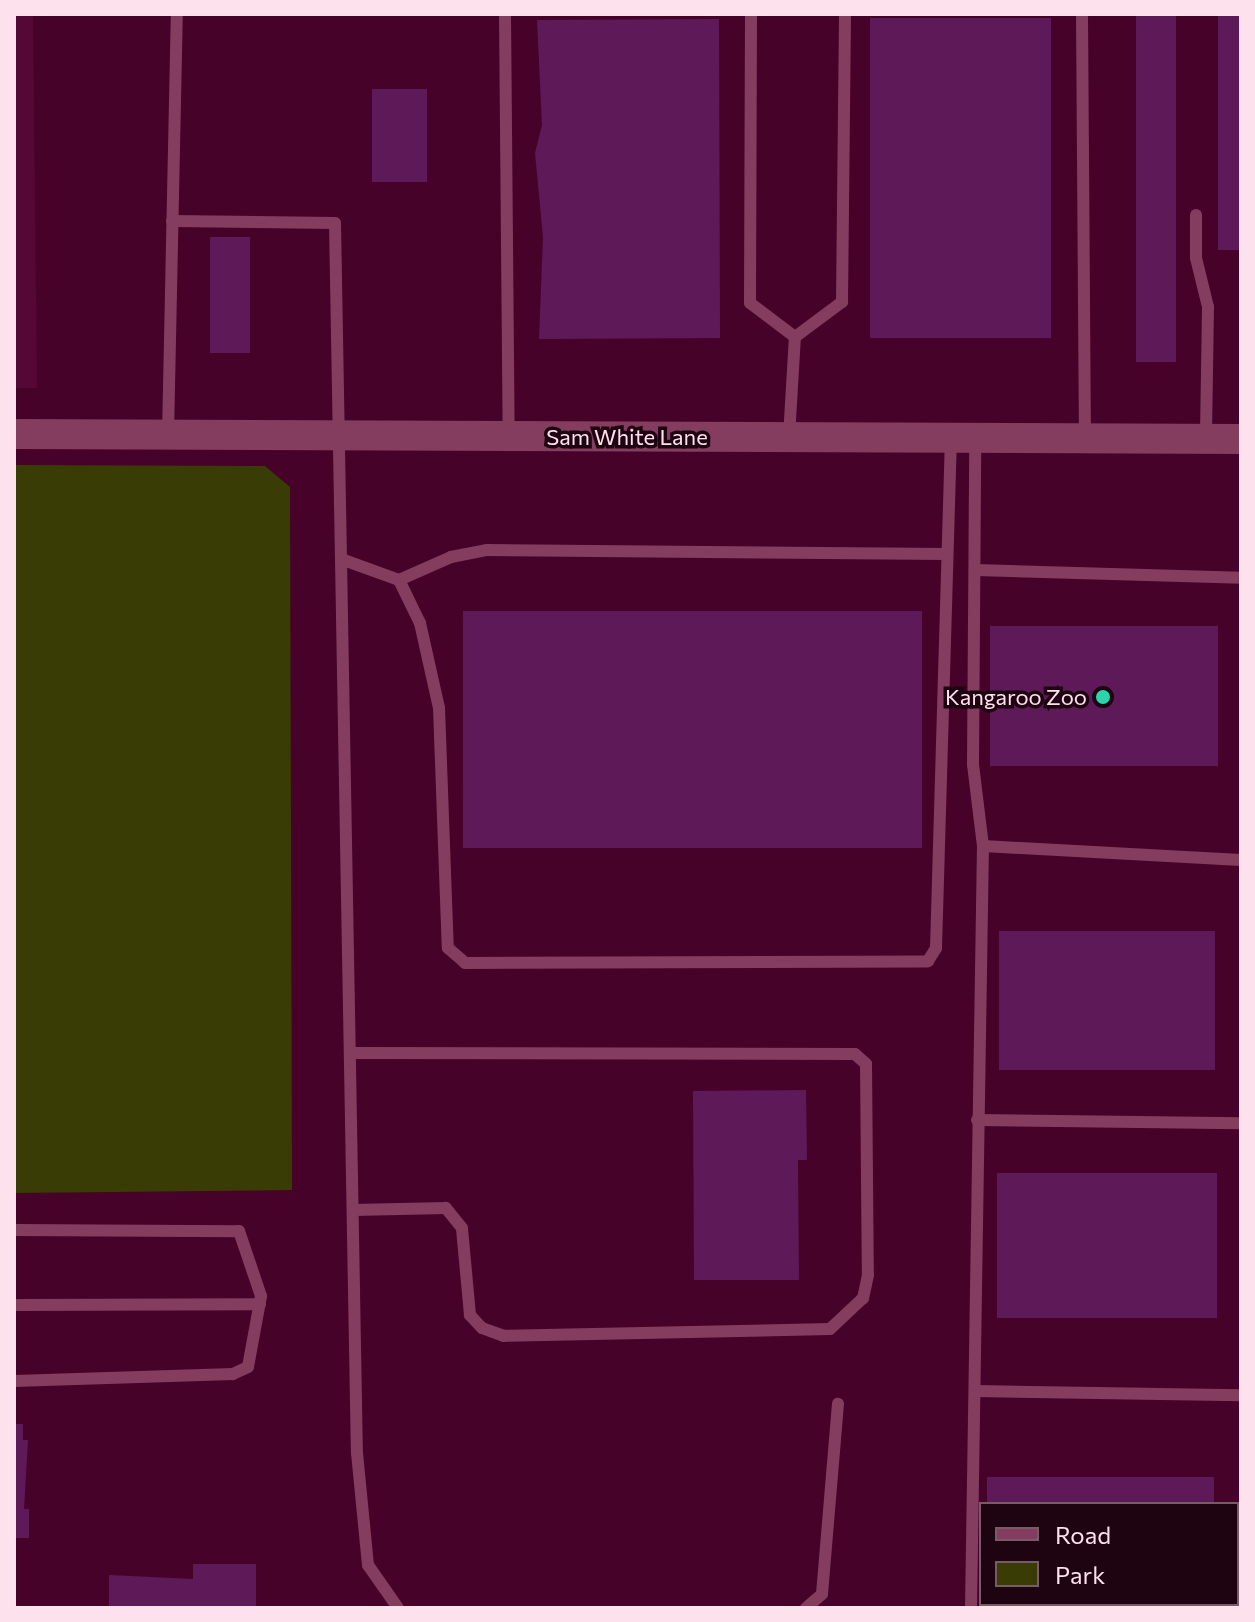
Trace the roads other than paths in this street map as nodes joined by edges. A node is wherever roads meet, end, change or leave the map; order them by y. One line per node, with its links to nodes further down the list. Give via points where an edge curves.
1 (177, 14): 7 (lane)
2 (505, 14): 12 (lane)
3 (751, 14): 8 (lane, via 750,303)
4 (845, 14): 8 (lane, via 842,302)
5 (1082, 14): 15 (lane)
6 (1196, 215): 16 (lane, via 1196,258 1208,307)
7 (172, 221): 10 (lane); 11 (lane, via 335,223)
8 (795, 337): 13 (lane)
9 (14, 434): 10 (street, Sam White Lane)
10 (168, 435): 11 (street, Sam White Lane)
11 (339, 435): 12 (street, Sam White Lane); 19 (lane)
12 (509, 436): 13 (street, Sam White Lane)
13 (789, 437): 14 (street, Sam White Lane)
14 (963, 438): 15 (street, Sam White Lane); 18 (lane); 20 (lane)
15 (1085, 439): 16 (street, Sam White Lane)
16 (1206, 439): 17 (street, Sam White Lane)
17 (1241, 439)
18 (947, 554): 22 (lane, via 487,550 451,557); 22 (lane, via 936,948 928,961 465,963 448,948 439,708 420,623)
19 (341, 559): 22 (lane); 25 (lane)
20 (976, 570): 21 (lane); 23 (lane, via 973,765)
21 (1241, 578)
22 (399, 580)
23 (983, 846): 24 (lane); 26 (lane)
24 (1241, 860)
25 (350, 1053): 28 (lane); 28 (lane, via 855,1054 866,1064 868,1275 863,1298 830,1329 504,1336 482,1328 470,1315 462,1228 446,1208)
26 (977, 1120): 27 (lane); 33 (lane)
27 (1241, 1123)
28 (353, 1210): 36 (lane, via 357,1453 368,1565)
29 (14, 1230): 30 (lane, via 239,1231 247,1243)
30 (260, 1304): 31 (lane); 32 (lane, via 248,1367 233,1374)
31 (14, 1305)
32 (14, 1381)
33 (976, 1391): 34 (lane); 38 (lane)
34 (1241, 1395)
35 (838, 1404): 37 (lane, via 822,1594)
36 (398, 1608)
37 (806, 1608)
38 (971, 1608)

